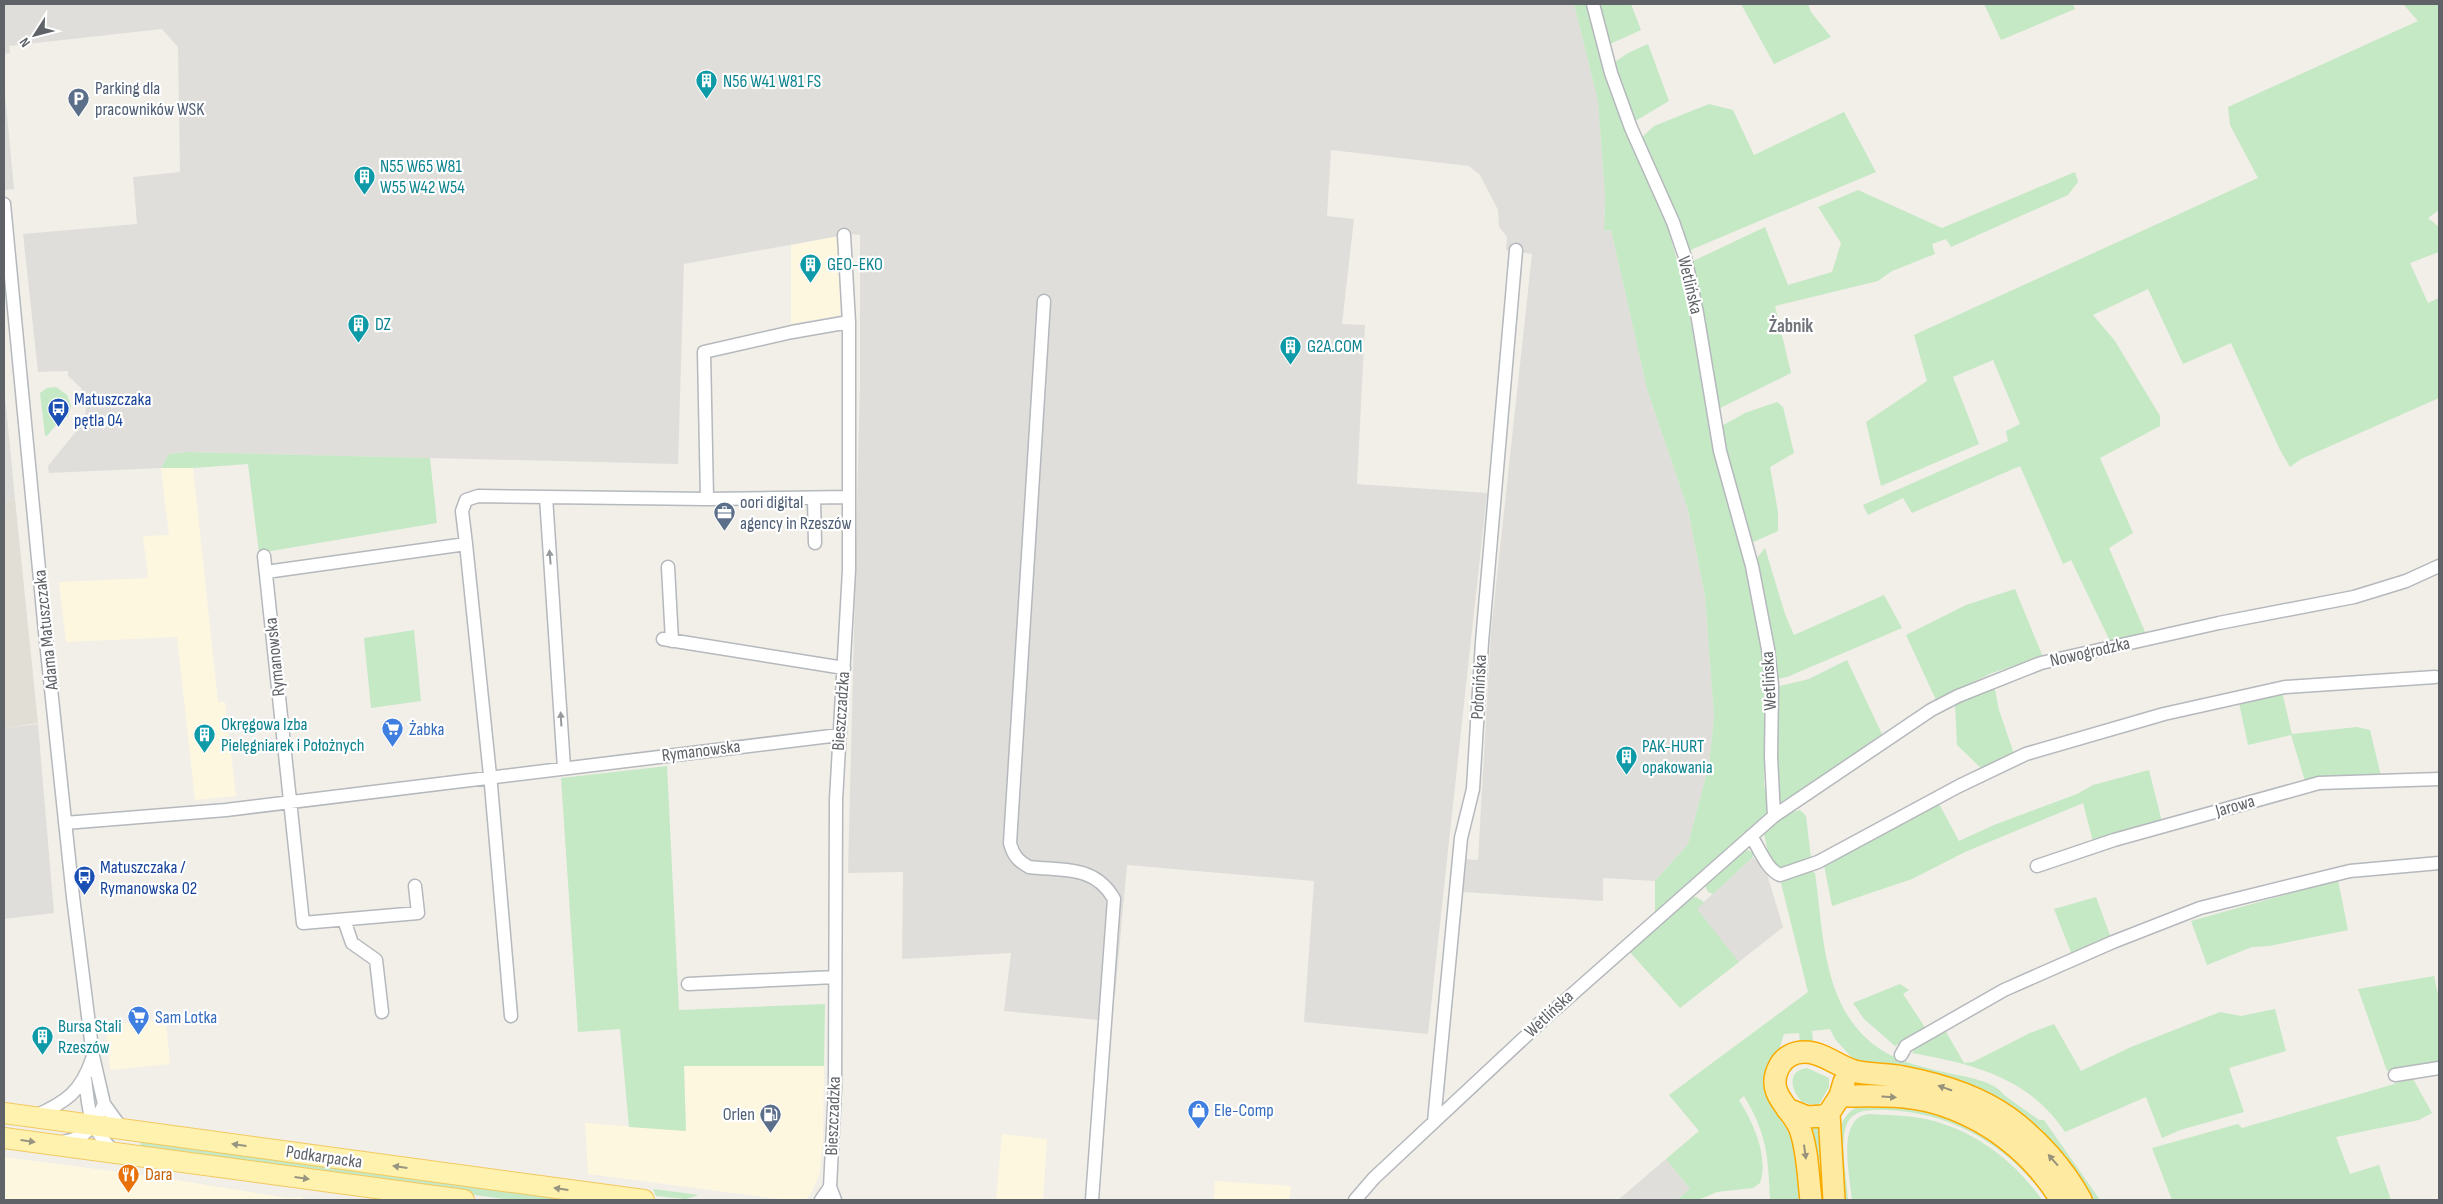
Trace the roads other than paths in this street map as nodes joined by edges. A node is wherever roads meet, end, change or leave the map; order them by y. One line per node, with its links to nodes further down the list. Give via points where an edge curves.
1 (1593, 4): 24 (street, Wetlińska, via 1621,101 1685,257 1720,451 1752,566 1768,649 1772,685 1770,757)
2 (4, 204): 25 (street, Adama Matuszczaka)
3 (844, 236): 6 (street, Bieszczadzka)
4 (1516, 250): 46 (street, Połonińska, via 1482,642 1473,789 1461,838)
5 (1044, 301): 55 (street, via 1010,843 1021,863 1029,867 1084,873 1106,886 1114,899)
6 (849, 322): 9 (street, Bieszczadzka); 10 (street, via 704,352)
7 (546, 497): 10 (street); 11 (street, via 478,496 466,500 462,511); 20 (street, one-way to 7)
8 (814, 498): 9 (street); 10 (street); 12 (street)
9 (848, 498): 17 (street, Bieszczadzka, via 849,570)
10 (707, 499)
11 (466, 544): 16 (street); 21 (street)
12 (815, 544)
13 (264, 556): 16 (street, Rymanowska)
14 (2439, 566): 24 (street, Nowogrodzka, via 2390,587 2354,597 2067,657 1998,679 1917,719 1808,796)
15 (668, 567): 17 (street, via 668,640)
16 (266, 572): 23 (street, Rymanowska)
17 (844, 668): 19 (street, Bieszczadzka)
18 (2435, 677): 26 (street, via 2285,687 2164,714 2026,754 1818,862 1780,875 1774,873)
19 (839, 735): 20 (street, Rymanowska); 31 (street, Bieszczadzka)
20 (564, 768): 21 (street, Rymanowska)
21 (490, 777): 23 (street, Rymanowska); 34 (street)
22 (2439, 779): 28 (street, Jarowa, via 2319,783 2114,840)
23 (290, 802): 25 (street, Rymanowska); 30 (street, Rymanowska, via 303,924)
24 (1774, 816): 26 (street, Wetlińska)
25 (66, 823): 36 (street, Adama Matuszczaka)
26 (1751, 836): 46 (street, Wetlińska, via 1542,1020)
27 (2439, 863): 35 (street, via 2350,871 2200,908 2004,990 1906,1046)
28 (2037, 866)
29 (415, 886): 30 (street, Rymanowska, via 418,913)
30 (344, 920): 33 (street, via 352,943 376,960)
31 (835, 977): 32 (street); 52 (street, Bieszczadzka, via 835,1089)
32 (688, 984)
33 (382, 1012)
34 (511, 1016)
35 (1901, 1054)
36 (93, 1056): 40 (street, Adama Matuszczaka); 41 (street, Adama Matuszczaka)
37 (1838, 1065): 42 (highway, via 1844,1078 1844,1088); 43 (highway, via 1816,1054 1790,1055 1783,1061 1775,1078 1778,1098); 60 (highway, one-way to 37, via 2038,1143 2009,1118 1990,1107 1936,1085 1862,1073)
38 (2439, 1068): 39 (street)
39 (2395, 1075)
40 (85, 1078): 45 (street, Adama Matuszczaka, via 71,1096); 47 (street, Adama Matuszczaka, via 89,1119)
41 (104, 1104): 47 (street); 48 (street, Adama Matuszczaka)
42 (1834, 1105): 43 (highway, via 1823,1116 1807,1117); 58 (highway); 59 (highway, one-way to 59, via 1903,1097 1932,1102 1976,1119 2026,1155)
43 (1787, 1108): 57 (highway, one-way to 57, via 1800,1128)
44 (4, 1113): 45 (main road, Podkarpacka)
45 (32, 1117): 47 (main road, Podkarpacka)
46 (1434, 1122): 56 (street, Wetlińska)
47 (93, 1126): 48 (main road, Podkarpacka); 50 (street, via 75,1140); 51 (street, Adama Matuszczaka)
48 (126, 1130): 54 (main road, Podkarpacka, one-way to 48)
49 (4, 1138): 50 (main road, Podkarpacka, one-way to 50)
50 (53, 1144): 51 (main road, Podkarpacka)
51 (115, 1153): 53 (main road, Podkarpacka, one-way to 53)
52 (830, 1197)
53 (464, 1200)
54 (644, 1200)
55 (1092, 1200)
56 (1355, 1200)
57 (1811, 1200)
58 (1834, 1200)
59 (2061, 1200)
60 (2080, 1200)

